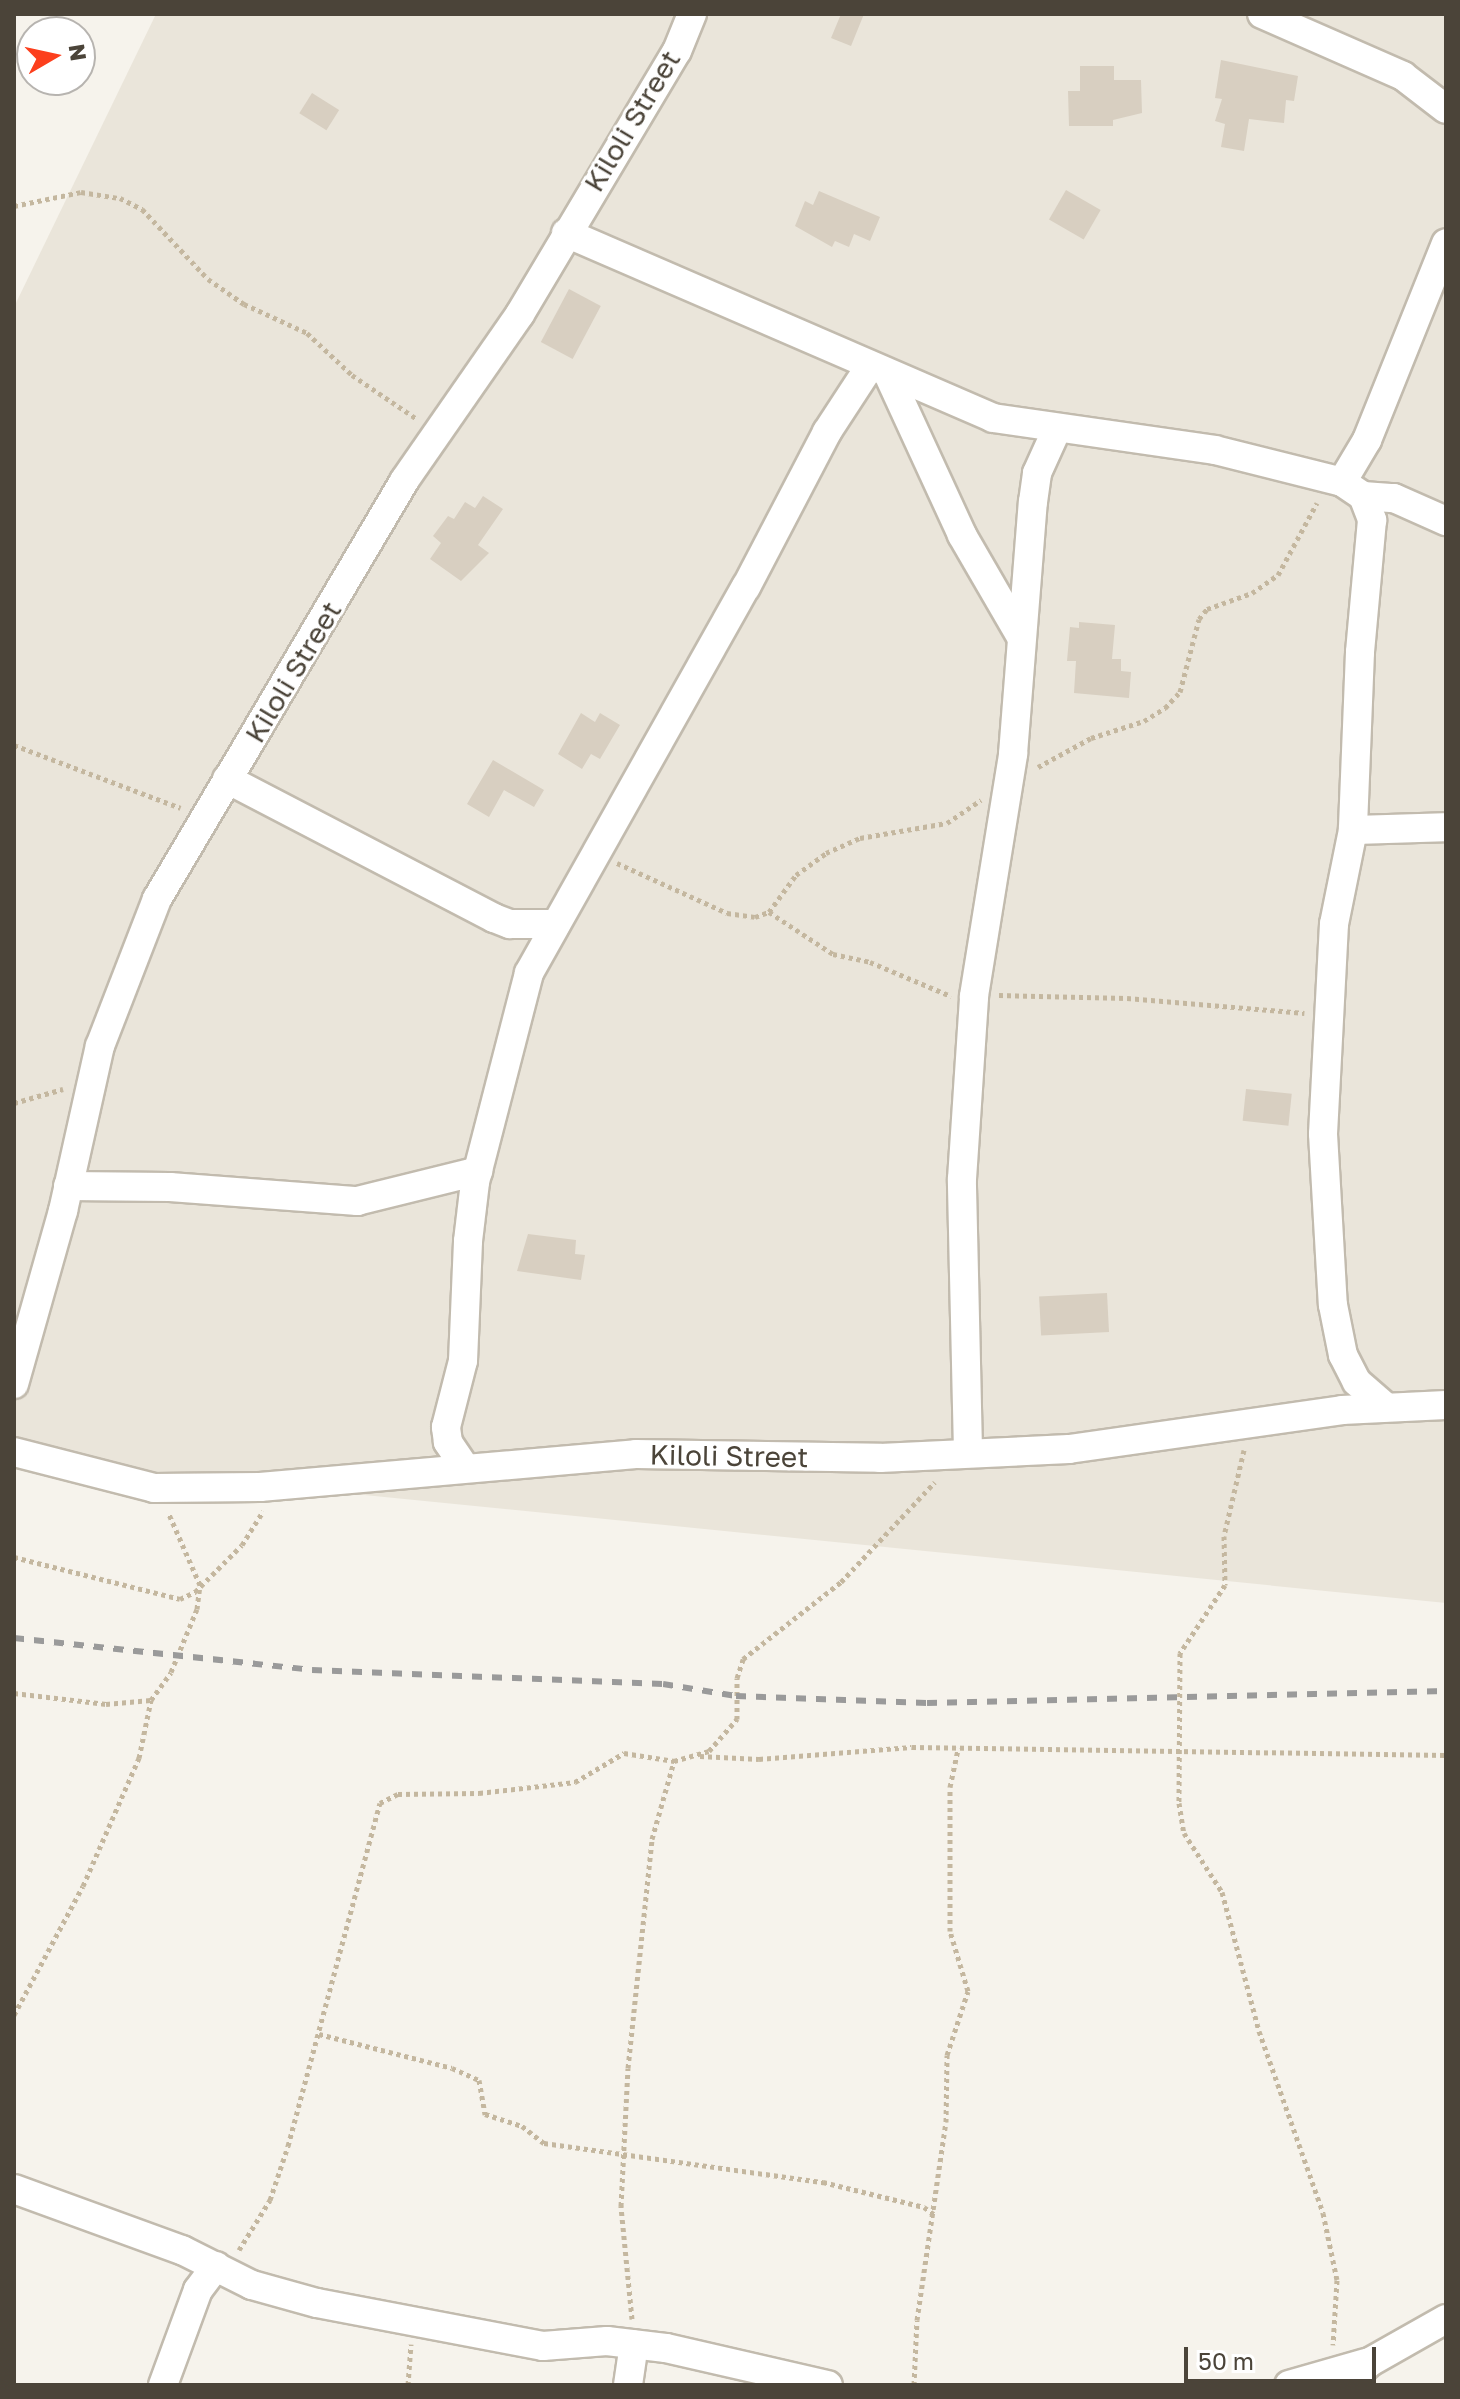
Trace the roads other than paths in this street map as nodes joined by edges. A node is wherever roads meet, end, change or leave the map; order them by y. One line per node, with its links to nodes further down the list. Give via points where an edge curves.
1 (692, 14): 4 (street, Kiloli Street, via 677,51)
2 (1262, 14): 3 (street, via 1403,76)
3 (1446, 109)
4 (566, 233): 6 (street, via 746,307); 11 (street, Kiloli Street, via 520,314 436,431)
5 (1446, 243): 8 (street)
6 (879, 371): 7 (street, via 993,418); 10 (street, via 962,535); 14 (street, via 827,432)
7 (1057, 429): 8 (street, via 1215,450); 10 (street, via 1037,473)
8 (1352, 489): 9 (street, via 1394,498); 13 (street, via 1372,520)
9 (1446, 521)
10 (1020, 635): 20 (street, via 1009,785 974,1004 962,1179)
11 (220, 791): 14 (street, via 494,918 510,924); 16 (street, Kiloli Street, via 143,930 94,1068)
12 (1446, 827): 13 (street)
13 (1353, 830): 19 (street, via 1334,924 1323,1134 1333,1305 1348,1370)
14 (556, 924): 15 (street, via 529,973 517,1009)
15 (478, 1171): 16 (street, via 357,1201 170,1187); 22 (street, via 468,1241 463,1361 446,1427 448,1442)
16 (68, 1186): 17 (street, Kiloli Street)
17 (14, 1384)
18 (1446, 1405): 19 (street, Kiloli Street)
19 (1386, 1407): 20 (street, Kiloli Street, via 1069,1449)
20 (968, 1451): 22 (street, Kiloli Street, via 880,1458 636,1454)
21 (14, 1452): 22 (street, Kiloli Street, via 154,1488 288,1484)
22 (464, 1466)
23 (14, 2189): 24 (street)
24 (216, 2266): 26 (street, via 252,2285 412,2323 543,2346); 29 (street, via 198,2290)
25 (1446, 2319): 27 (street)
26 (634, 2344): 28 (street); 30 (street)
27 (1340, 2379): 32 (street)
28 (786, 2380): 31 (street)
29 (163, 2385)
30 (628, 2385)
31 (828, 2385)
32 (1289, 2385)

